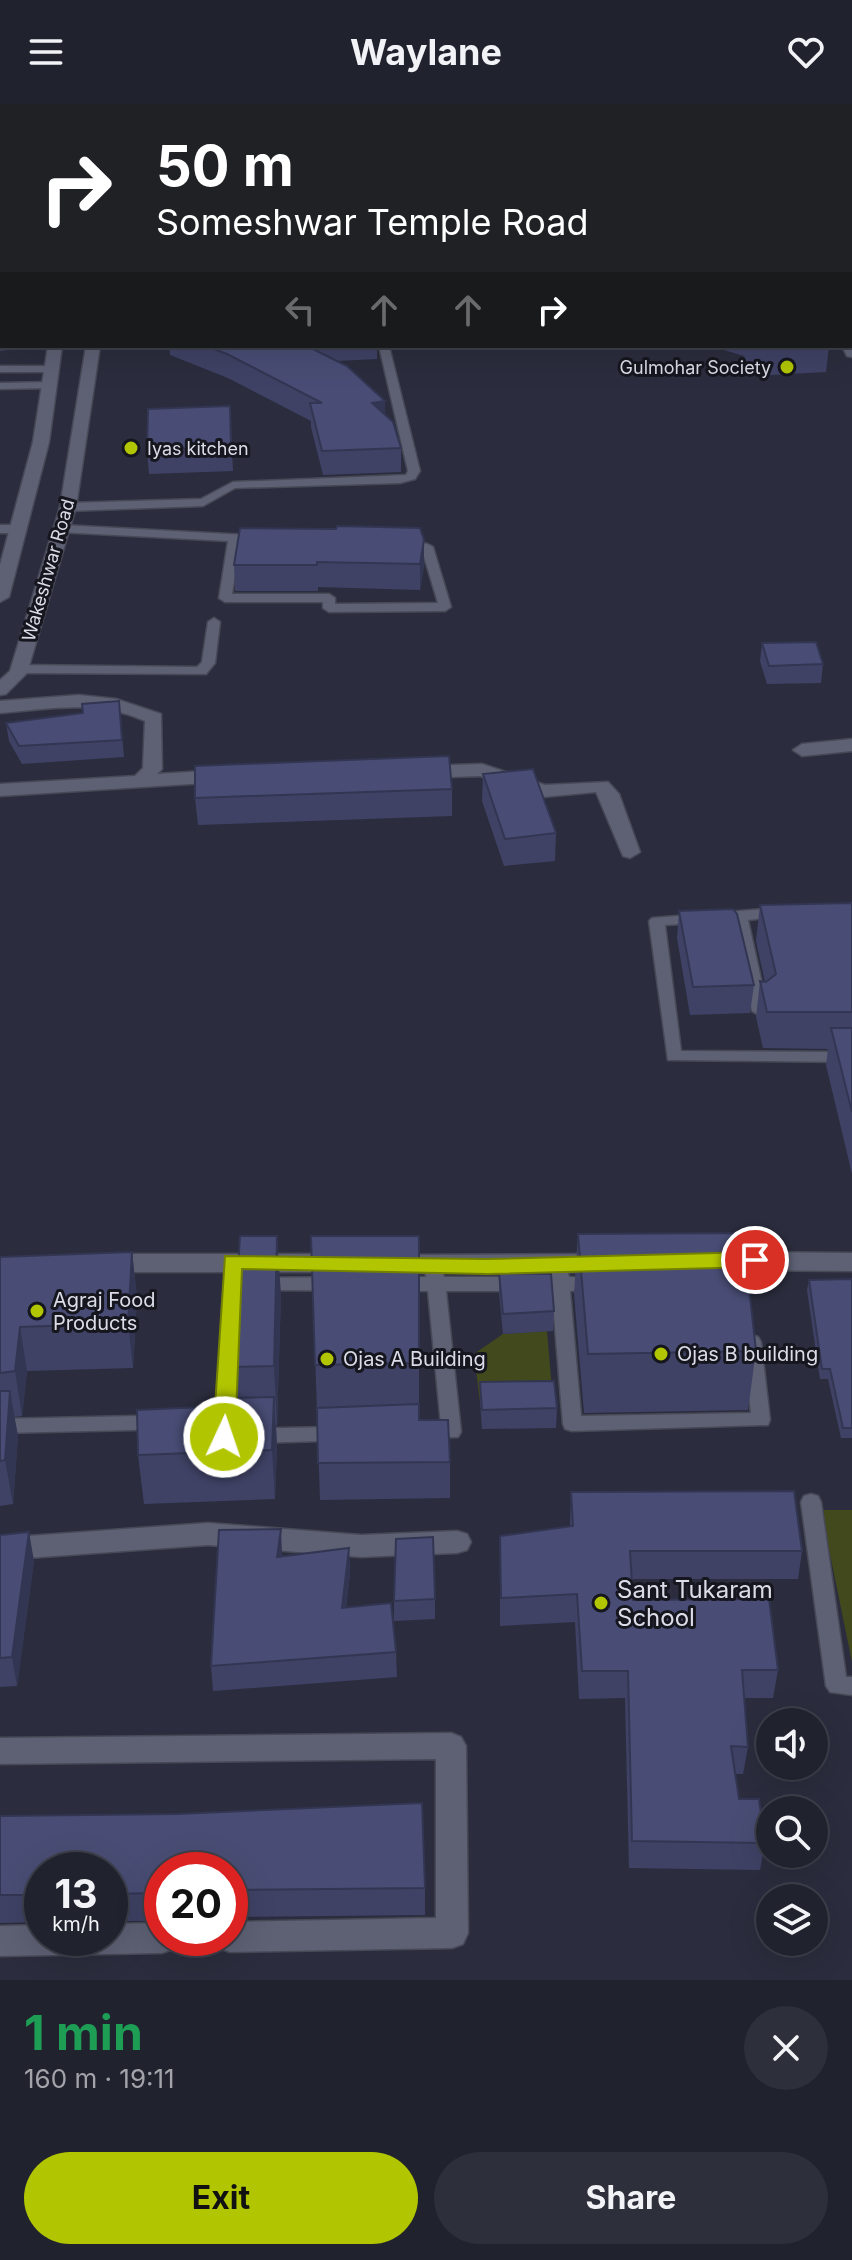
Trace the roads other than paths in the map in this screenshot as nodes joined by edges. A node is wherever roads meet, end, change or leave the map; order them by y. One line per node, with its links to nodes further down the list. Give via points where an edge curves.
1 (55, 348): 5 (street, Wakeshwar Road)
2 (93, 348): 7 (street, Wakeshwar Road)
3 (384, 348): 7 (lane, via 414,471 411,477 233,485 203,502)
4 (0, 369): 5 (lane)
5 (50, 377): 6 (lane); 9 (street, Wakeshwar Road, via 41,442)
6 (0, 386)
7 (68, 507): 9 (street, Wakeshwar Road)
8 (0, 529): 9 (lane)
9 (41, 529): 10 (lane); 13 (street, Wakeshwar Road); 17 (street, Wakeshwar Road)
10 (235, 538): 11 (lane); 14 (lane, via 225,598)
11 (279, 540)
12 (383, 545): 14 (lane, via 427,547 445,607 329,608 329,598)
13 (0, 597)
14 (236, 598): 15 (lane, via 236,609)
15 (315, 608)
16 (214, 622): 17 (lane, via 208,663 201,671)
17 (19, 669): 18 (street, Wakeshwar Road)
18 (0, 690)
19 (0, 707): 24 (street, via 103,700 129,704 154,718 152,769)
20 (852, 745): 21 (street)
21 (802, 750)
22 (403, 772): 26 (street, via 482,770 543,791 601,786 609,794)
23 (244, 776): 24 (street)
24 (142, 779): 25 (street)
25 (0, 790)
26 (630, 852)
27 (796, 913): 28 (lane)
28 (739, 915): 29 (lane); 30 (lane, via 657,921 674,1056)
29 (760, 1011)
30 (852, 1057)
31 (694, 1261): 32 (street)
32 (852, 1262)
33 (76, 1264): 34 (street)
34 (233, 1272): 36 (street); 36 (lane, via 224,1437 451,1432)
35 (629, 1273): 37 (street)
36 (434, 1275): 37 (street)
37 (560, 1275): 38 (lane, via 572,1424 761,1420)
38 (751, 1327)
39 (135, 1423): 40 (lane)
40 (0, 1426)
41 (811, 1502): 44 (lane, via 837,1686)
42 (457, 1542): 43 (street, via 361,1546 208,1534)
43 (0, 1549)
44 (852, 1686)
45 (0, 1751): 46 (street, via 451,1746 452,1933)
46 (248, 1937)
47 (144, 1938): 48 (street)
48 (0, 1941)

